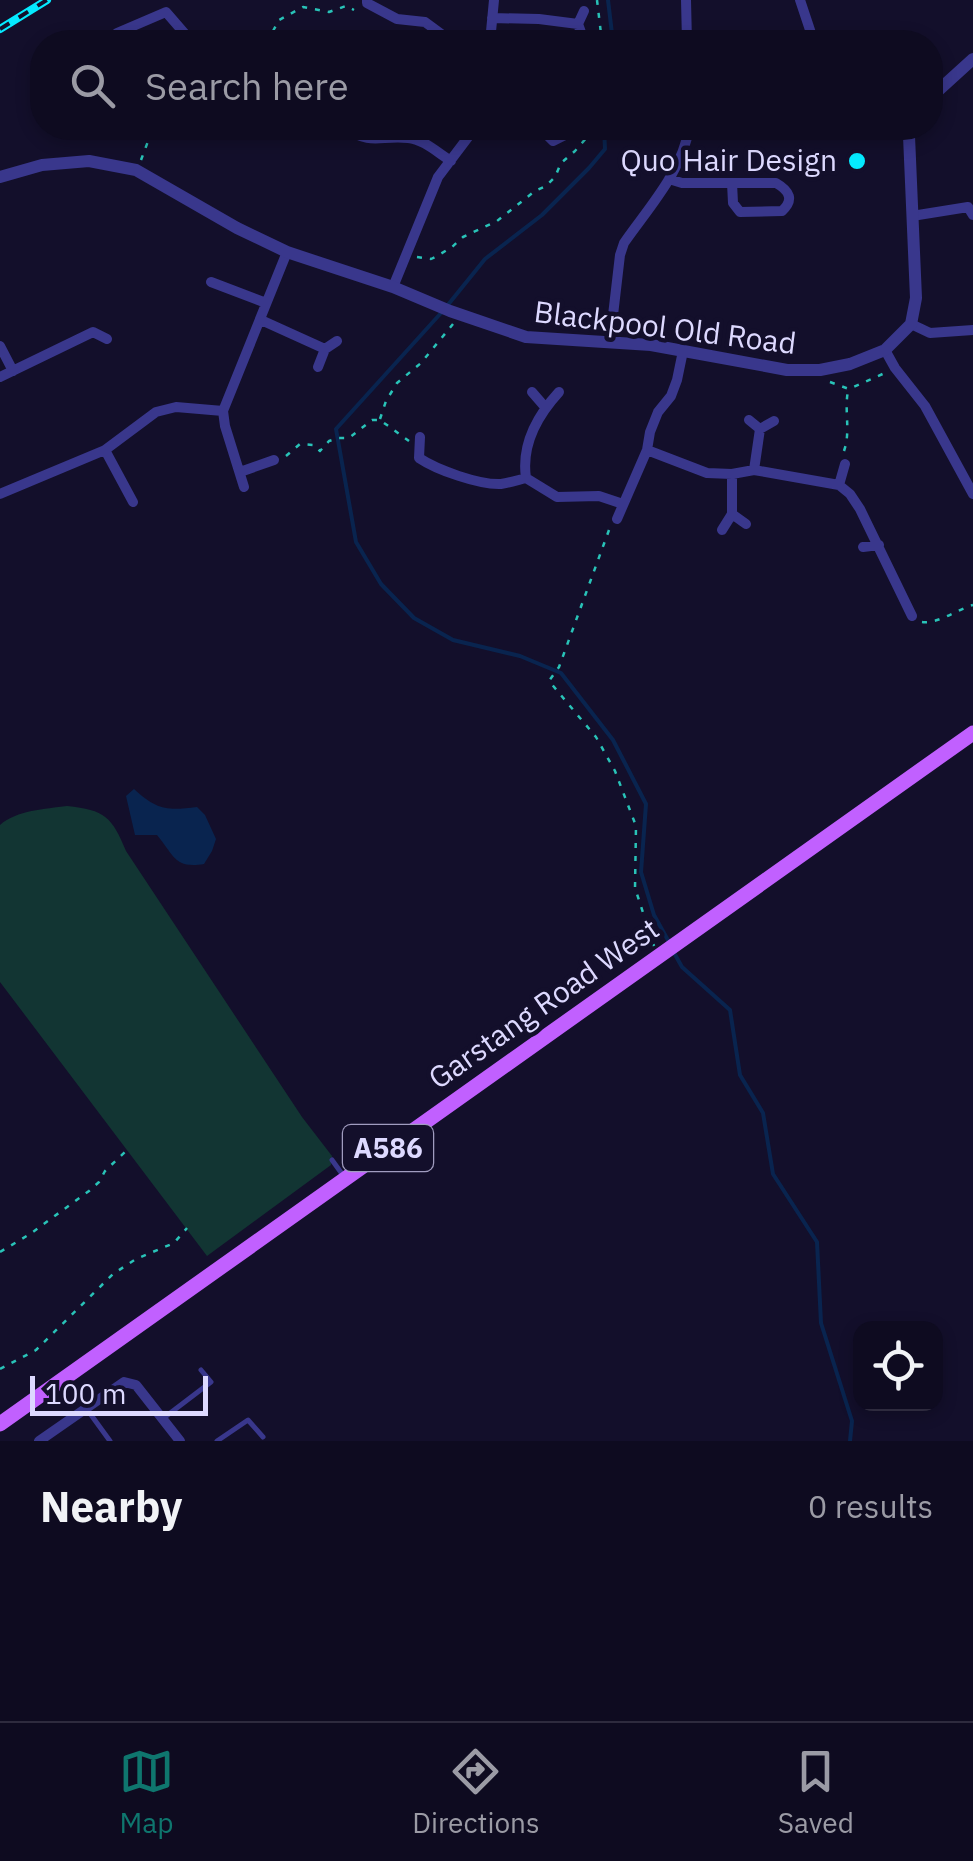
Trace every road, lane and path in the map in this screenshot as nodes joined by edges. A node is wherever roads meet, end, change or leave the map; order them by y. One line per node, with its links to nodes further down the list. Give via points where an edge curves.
1 (494, 0): 8 (street)
2 (597, 0): 16 (path)
3 (686, 0): 17 (street)
4 (800, 0): 18 (street)
5 (367, 2): 6 (street); 13 (street)
6 (354, 10): 12 (path, via 303,7)
7 (584, 11): 9 (street)
8 (492, 18): 9 (street); 14 (street)
9 (578, 24): 15 (street)
10 (125, 30): 11 (street, via 166,12)
11 (182, 30)
12 (274, 30)
13 (438, 30)
14 (491, 30)
15 (580, 30)
16 (601, 30)
17 (687, 30)
18 (810, 30)
19 (973, 58): 20 (street)
20 (943, 86)
21 (148, 140): 28 (path)
22 (416, 140): 27 (street)
23 (466, 140): 27 (street)
24 (585, 140): 35 (path, via 546,186 497,221 431,259)
25 (687, 140): 30 (street)
26 (909, 140): 33 (street)
27 (450, 161): 35 (street)
28 (136, 170): 29 (street, Blackpool Old Road, via 89,161); 34 (street, Blackpool Old Road)
29 (0, 177)
30 (669, 179): 31 (street); 47 (street, via 620,254)
31 (732, 184): 31 (street, via 776,183 787,189 788,205 782,212 740,212)
32 (973, 215): 33 (street, via 968,207)
33 (912, 216): 42 (street)
34 (287, 252): 37 (street, Blackpool Old Road); 38 (street)
35 (406, 256): 37 (street)
36 (211, 282): 38 (street)
37 (393, 287): 39 (street, Blackpool Old Road)
38 (266, 304): 41 (street)
39 (448, 310): 47 (street, Blackpool Old Road, via 526,337); 62 (path, via 454,323 396,383)
40 (95, 318): 44 (street)
41 (261, 320): 49 (street); 61 (street)
42 (911, 324): 43 (street, via 930,333); 50 (street, Blackpool Old Road)
43 (973, 330)
44 (93, 332): 45 (street); 54 (street)
45 (107, 339)
46 (338, 341): 49 (street)
47 (610, 341): 51 (street, Blackpool Old Road)
48 (0, 346): 54 (street)
49 (325, 349): 52 (street)
50 (884, 350): 53 (street); 55 (street, Blackpool Old Road)
51 (683, 351): 55 (street, Blackpool Old Road); 68 (street)
52 (318, 367)
53 (895, 368): 57 (path); 80 (street, via 926,406)
54 (13, 371): 56 (street)
55 (801, 372): 57 (path)
56 (0, 377)
57 (849, 389): 72 (path)
58 (532, 392): 60 (street)
59 (559, 392): 60 (street)
60 (544, 407): 76 (street, via 526,445)
61 (223, 411): 67 (street, via 156,412); 74 (street)
62 (380, 420): 66 (path, via 408,441); 70 (path, via 320,451 300,444)
63 (749, 420): 65 (street)
64 (774, 422): 65 (street)
65 (760, 429): 73 (street)
66 (420, 441): 69 (street)
67 (105, 450): 79 (street); 81 (street)
68 (648, 450): 75 (street); 82 (street)
69 (420, 458): 71 (street); 76 (street, via 487,482)
70 (274, 460): 74 (street)
71 (408, 465)
72 (845, 466): 77 (street)
73 (754, 470): 75 (street); 77 (street)
74 (240, 472): 78 (street)
75 (732, 474): 83 (street)
76 (526, 478): 82 (street, via 557,496 599,496)
77 (839, 485): 87 (street)
78 (244, 486)
79 (0, 494)
80 (973, 494)
81 (133, 502)
82 (623, 504): 84 (street)
83 (732, 514): 85 (street); 86 (street)
84 (618, 519): 92 (path, via 549,681 616,770 636,826 635,888)
85 (746, 524)
86 (722, 530)
87 (879, 545): 88 (street); 90 (street)
88 (863, 547)
89 (973, 606): 90 (path, via 927,624)
90 (912, 616)
91 (973, 734): 92 (main road, Garstang Road West / A586)
92 (661, 954): 95 (main road, Garstang Road West / A586)
93 (127, 1150): 97 (path, via 88,1191)
94 (332, 1160): 95 (lane)
95 (346, 1178): 102 (main road, Garstang Road West / A586)
96 (186, 1228): 98 (path, via 174,1243 113,1274 36,1350)
97 (0, 1252)
98 (0, 1369)
99 (202, 1370): 101 (lane, via 211,1382)
100 (86, 1408): 101 (street, via 128,1382); 104 (street); 105 (lane)
101 (162, 1419): 106 (street)
102 (0, 1424)
103 (263, 1438): 107 (lane, via 248,1420)
104 (39, 1441)
105 (110, 1441)
106 (180, 1441)
107 (217, 1441)

